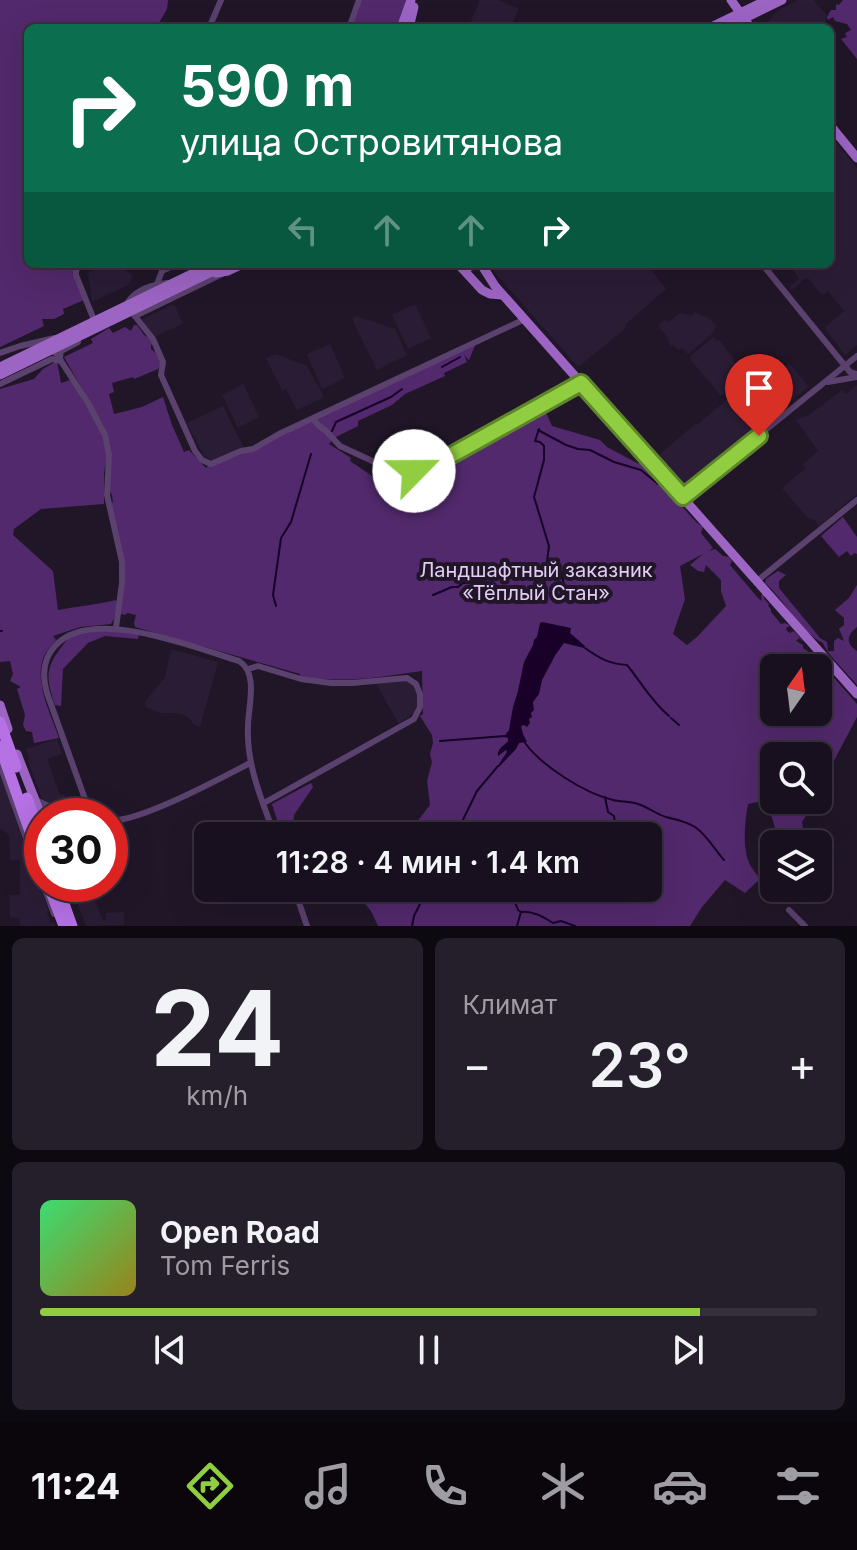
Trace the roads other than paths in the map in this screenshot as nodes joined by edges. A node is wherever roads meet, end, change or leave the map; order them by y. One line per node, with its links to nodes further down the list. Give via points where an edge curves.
1 (221, 0): 8 (street)
2 (359, 0): 9 (street)
3 (414, 0): 10 (main road); 11 (main road)
4 (731, 0): 7 (main road)
5 (767, 0): 7 (main road)
6 (782, 0): 7 (main road)
7 (743, 16): 12 (main road); 13 (main road); 14 (main road)
8 (211, 24)
9 (350, 24)
10 (403, 24)
11 (410, 24)
12 (720, 24)
13 (731, 24)
14 (748, 24)
15 (834, 130): 16 (main road)
16 (857, 158)
17 (78, 268): 32 (street)
18 (168, 268): 27 (street)
19 (226, 268): 29 (street)
20 (462, 268): 25 (main road)
21 (474, 268): 25 (main road)
22 (483, 268): 28 (main road)
23 (765, 268): 40 (street)
24 (210, 269): 26 (main road); 29 (main road)
25 (471, 278): 28 (main road, via 482,290)
26 (178, 280): 27 (street); 29 (main road)
27 (157, 284): 29 (street, via 134,294)
28 (491, 290): 31 (main road)
29 (131, 310): 30 (main road); 32 (main road); 47 (street, via 153,339 163,362 161,375 202,460 218,462)
30 (112, 319): 35 (main road); 39 (street, via 61,351)
31 (525, 319): 44 (main road); 47 (street)
32 (94, 320): 33 (main road)
33 (62, 337): 34 (main road); 36 (street)
34 (34, 351): 38 (main road); 41 (main road)
35 (49, 351): 39 (street); 42 (main road)
36 (0, 353)
37 (857, 356): 40 (street)
38 (0, 360)
39 (61, 361): 46 (street, via 52,359); 51 (street, via 107,444 107,495 122,562)
40 (846, 366): 43 (street); 45 (street)
41 (0, 367)
42 (0, 375)
43 (857, 375): 45 (street)
44 (581, 383): 47 (street, via 414,471 389,468 346,450); 48 (main road)
45 (824, 383): 48 (street)
46 (0, 384)
47 (313, 419)
48 (683, 497): 50 (main road)
49 (857, 500): 50 (street)
50 (757, 581): 55 (main road)
51 (116, 628): 52 (street, via 239,661); 63 (street, via 68,635 53,647 45,665 47,693)
52 (248, 669): 53 (street); 54 (street)
53 (267, 669): 54 (street, via 256,669); 65 (street, via 331,683 410,680 419,690 420,707 414,719 398,729)
54 (250, 681): 59 (street)
55 (857, 694)
56 (0, 705): 62 (main road)
57 (0, 722): 61 (highway)
58 (0, 746): 64 (highway)
59 (250, 763): 65 (street); 66 (street)
60 (0, 765): 68 (street)
61 (25, 798)
62 (35, 798)
63 (81, 798)
64 (24, 803)
65 (264, 803): 67 (street)
66 (128, 818)
67 (270, 822)
68 (24, 833)
69 (51, 902): 74 (street)
70 (54, 902): 74 (highway)
71 (63, 902): 75 (highway)
72 (299, 902): 76 (street)
73 (789, 910): 77 (street)
74 (62, 926)
75 (72, 926)
76 (307, 926)
77 (805, 926)

